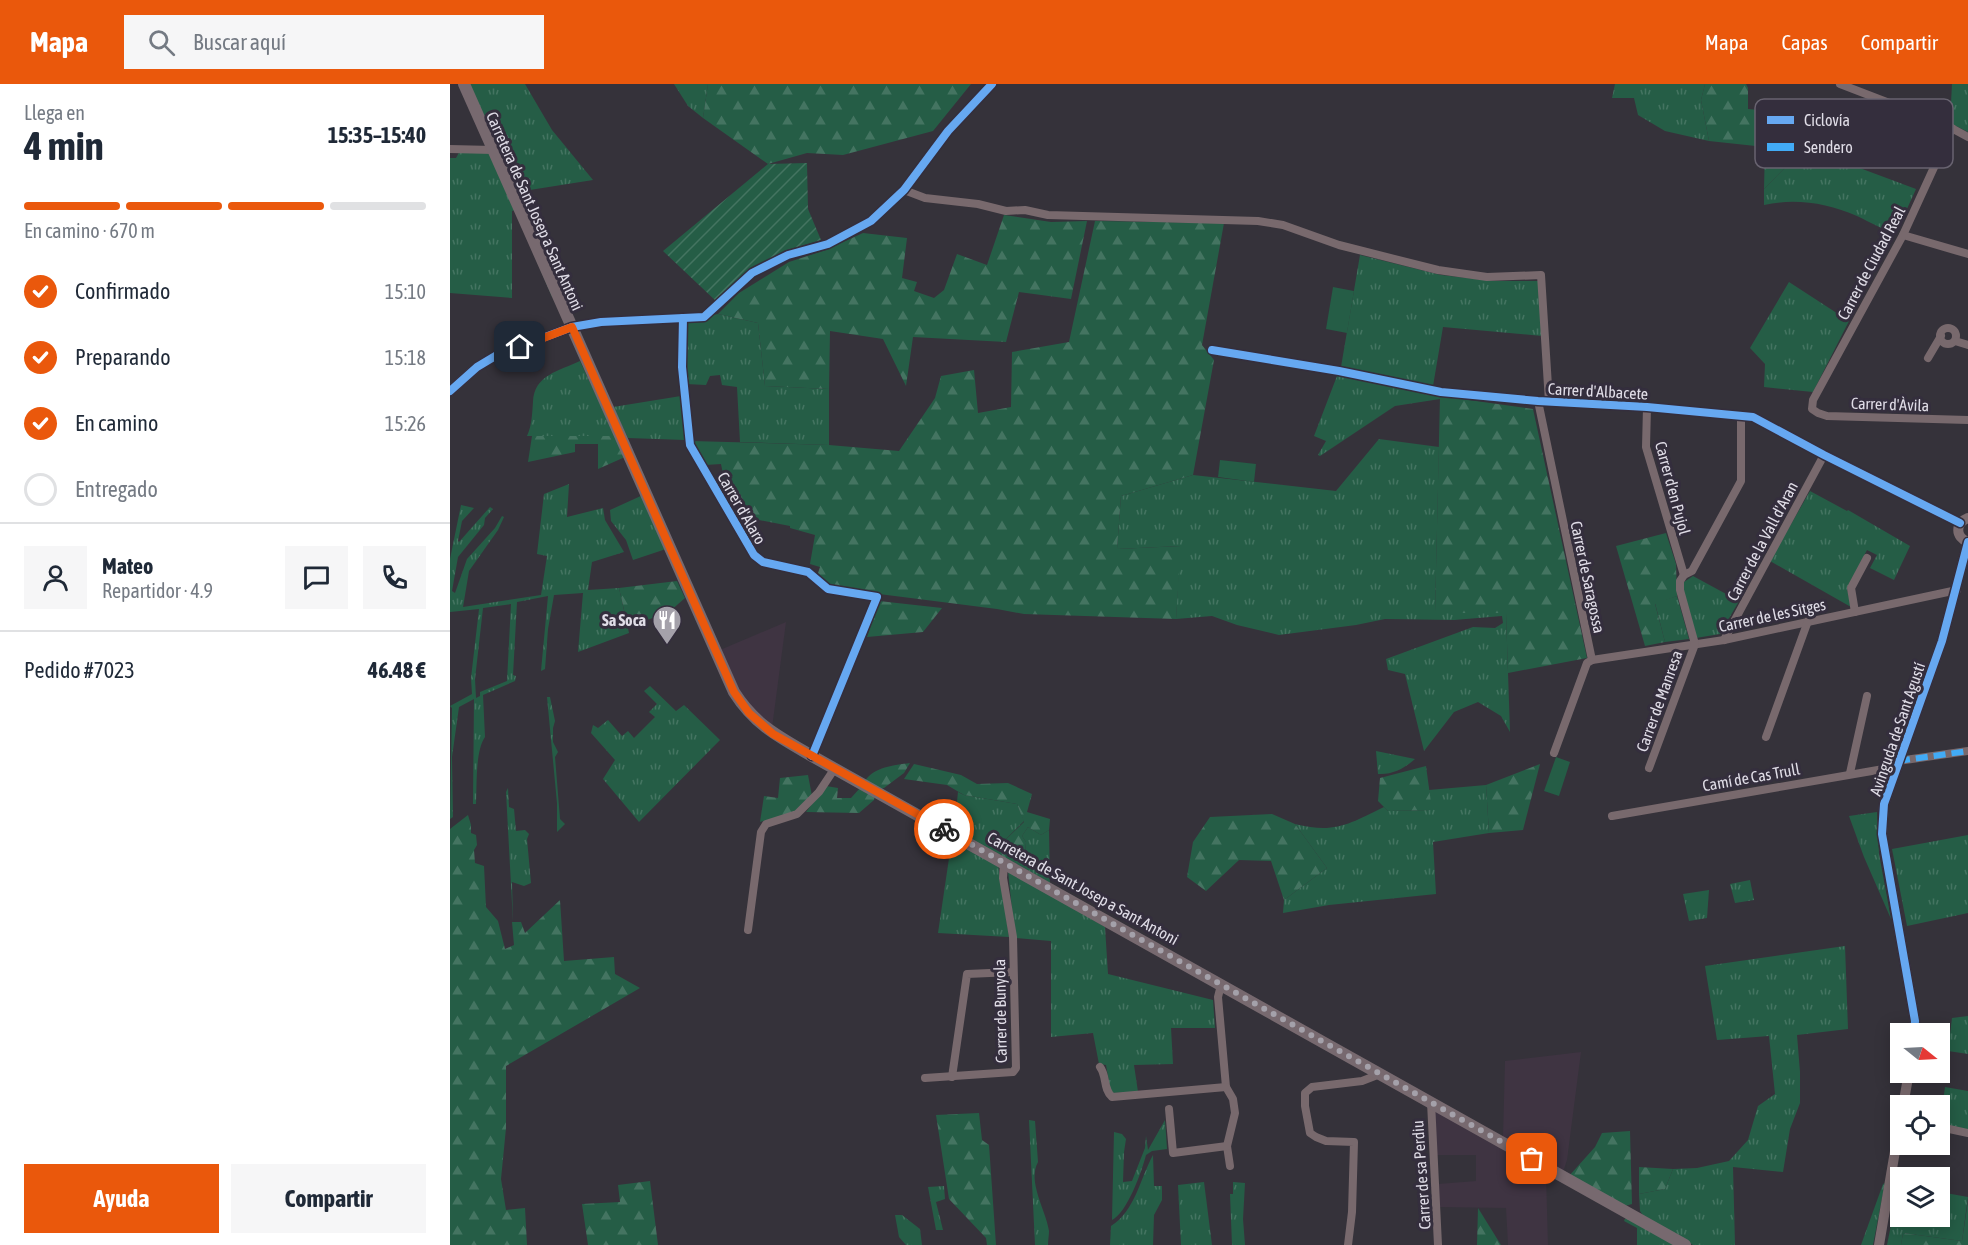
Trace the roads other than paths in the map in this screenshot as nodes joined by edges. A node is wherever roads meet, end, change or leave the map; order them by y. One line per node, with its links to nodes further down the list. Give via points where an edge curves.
1 (464, 84): 8 (main road, Carretera de Sant Josep a Sant Antoni)
2 (992, 84): 10 (street, via 948,131)
3 (1840, 84): 4 (street)
4 (1878, 99)
5 (1953, 129): 6 (street)
6 (1968, 137)
7 (450, 149): 8 (street)
8 (493, 150): 14 (main road, Carretera de Sant Josep a Sant Antoni)
9 (1934, 168): 11 (street, Carrer de Ciudad Real)
10 (904, 190): 13 (street, via 871,221 828,244 788,255 752,273 704,317); 20 (street, via 925,198 1006,211 1258,221 1438,270 1487,277 1541,275)
11 (1903, 235): 12 (street); 22 (street, Carrer de Ciudad Real, via 1813,400)
12 (1968, 254)
13 (683, 318): 14 (street); 40 (street, Carrer d'Alaro, via 682,367 690,445 754,555 763,562 808,572 828,589 877,597)
14 (572, 327): 18 (street, via 497,355); 40 (main road, Carretera de Sant Josep a Sant Antoni, via 734,692 760,724)
15 (1968, 345): 17 (street, via 1955,340 1946,344 1941,336)
16 (1212, 350): 19 (street, Carrer d'Albacete, via 1431,391)
17 (1928, 358)
18 (450, 391)
19 (1538, 401): 20 (street, Carrer d'Albacete); 35 (street, Carrer de Saragossa)
20 (1549, 402): 21 (street, Carrer d'Albacete)
21 (1647, 407): 23 (street, Carrer d'Albacete); 29 (street, Carrer d'en Pujol, via 1646,447)
22 (1812, 409): 24 (street, Carrer d'Àvila, via 1827,416)
23 (1741, 416): 25 (street, Carrer d'Albacete, via 1753,417); 29 (street, Carrer d'en Pujol, via 1741,481 1692,572)
24 (1968, 420)
25 (1824, 455): 26 (street, Carrer d'Albacete); 33 (street, Carrer de la Vall d'Aran)
26 (1964, 520): 27 (street, via 1959,534)
27 (1968, 542): 30 (street, Avinguda de Sant Agustí)
28 (1867, 558): 31 (street, via 1851,588)
29 (1684, 575): 34 (street, Carrer d'en Pujol, via 1680,590)
30 (1957, 590): 31 (street, Carrer de les Sitges); 41 (street, Avinguda de Sant Agustí)
31 (1855, 612): 32 (street, Carrer de les Sitges)
32 (1808, 621): 33 (street, Carrer de les Sitges); 37 (street)
33 (1724, 640): 34 (street, Carrer de les Sitges)
34 (1695, 644): 35 (street, Carrer de les Sitges); 43 (street, Carrer de Manresa)
35 (1592, 660): 39 (street, via 1587,663)
36 (1867, 696): 44 (street)
37 (1766, 737)
38 (1966, 752): 41 (street, Camí de Cas Trull)
39 (1554, 753)
40 (812, 756): 42 (main road, Carretera de Sant Josep a Sant Antoni)
41 (1897, 764): 44 (street, Camí de Cas Trull); 50 (street, Avinguda de Sant Agustí, via 1884,804 1882,834)
42 (835, 768): 46 (main road, Carretera de Sant Josep a Sant Antoni); 47 (street, via 802,810 766,824 761,832)
43 (1649, 768)
44 (1850, 773): 45 (street, Camí de Cas Trull)
45 (1612, 816)
46 (1004, 863): 48 (street, Carrer de Bunyola); 49 (main road, Carretera de Sant Josep a Sant Antoni)
47 (748, 930)
48 (1013, 972): 53 (street, via 967,974); 53 (street, Carrer de Bunyola, via 1016,1068 1013,1072)
49 (1221, 985): 52 (main road, Carretera de Sant Josep a Sant Antoni); 55 (street, via 1218,997)
50 (1915, 1023)
51 (1100, 1068): 55 (street, via 1107,1093 1112,1097)
52 (1380, 1074): 56 (main road, Carretera de Sant Josep a Sant Antoni); 63 (street, via 1362,1081 1312,1087 1305,1093 1311,1133 1326,1141 1354,1142)
53 (952, 1077): 54 (street, Carrer de Bunyola)
54 (925, 1078)
55 (1226, 1087): 60 (street, via 1235,1113)
56 (1431, 1102): 64 (street, Carrer de sa Perdiu); 65 (main road, Carretera de Sant Josep a Sant Antoni)
57 (1169, 1109): 60 (street, via 1173,1153)
58 (1950, 1129): 59 (street)
59 (1968, 1133)
60 (1227, 1146): 62 (street)
61 (1894, 1155): 66 (street)
62 (1230, 1166)
63 (1348, 1245)
64 (1438, 1245)
65 (1685, 1245)
66 (1879, 1245)

